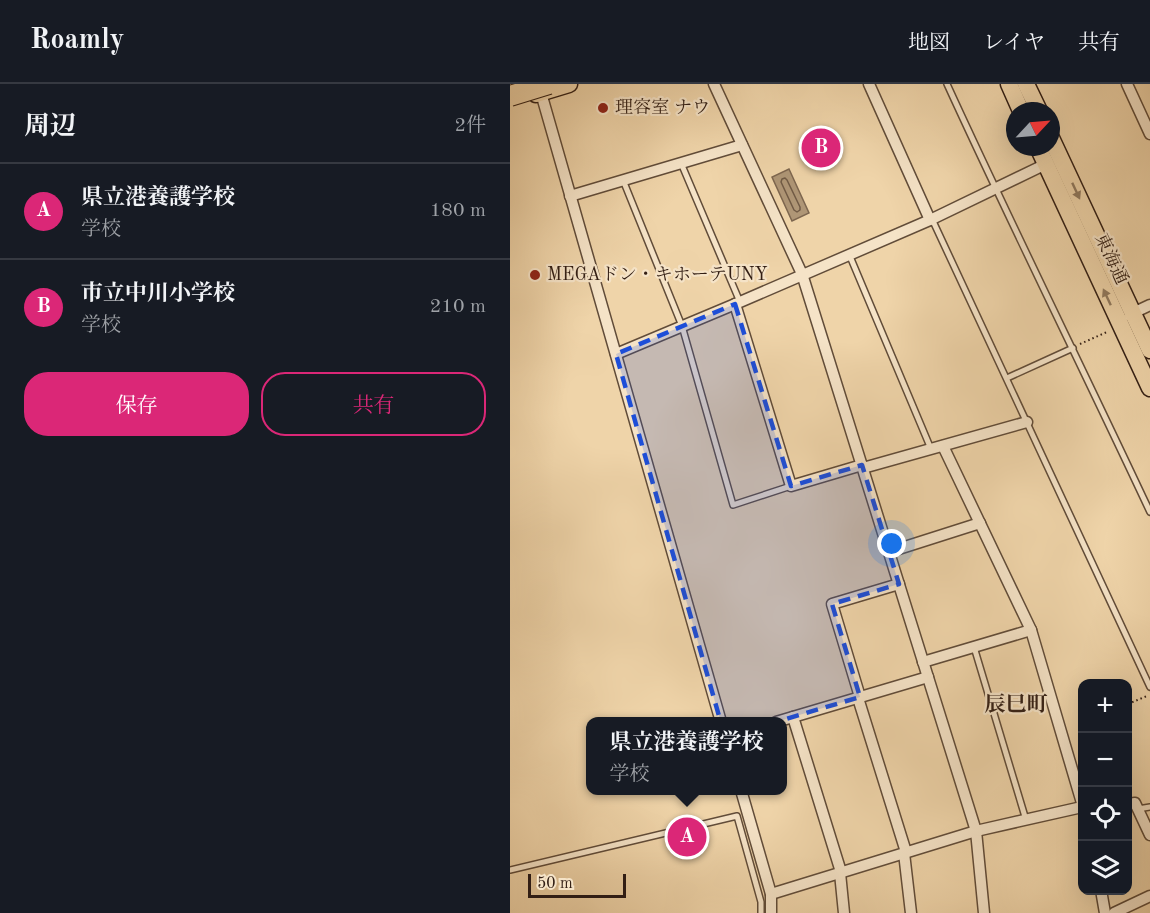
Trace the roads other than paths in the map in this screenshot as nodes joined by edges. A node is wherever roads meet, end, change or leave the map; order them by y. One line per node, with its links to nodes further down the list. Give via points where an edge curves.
1 (569, 84): 8 (main road)
2 (714, 84): 14 (street)
3 (869, 84): 22 (street)
4 (947, 84): 20 (lane)
5 (1009, 84): 11 (main road)
6 (1026, 84): 12 (main road)
7 (1126, 84): 13 (street)
8 (545, 88): 9 (highway, bridge); 10 (main road); 21 (street)
9 (510, 96)
10 (510, 102)
11 (1017, 102)
12 (1035, 102)
13 (1150, 134)
14 (742, 146): 17 (street); 24 (street)
15 (1042, 156): 18 (main road, 東海通)
16 (1059, 156): 27 (main road, 東海通, one-way to 27)
17 (681, 163): 19 (street); 25 (lane)
18 (1046, 164): 20 (street); 27 (main road, 東海通, one-way to 18)
19 (623, 180): 21 (street); 28 (lane)
20 (995, 189): 22 (street); 29 (lane)
21 (570, 196): 31 (street)
22 (931, 219): 23 (street); 32 (lane)
23 (849, 254): 24 (street); 36 (lane)
24 (802, 274): 25 (street); 37 (street)
25 (737, 303): 28 (street); 38 (street)
26 (1150, 305): 27 (street)
27 (1127, 319): 30 (main road, 東海通); 33 (main road, 東海通)
28 (682, 326): 31 (street); 38 (lane, via 732,505)
29 (1073, 348): 32 (lane); 39 (lane)
30 (1150, 350)
31 (616, 354): 49 (street)
32 (1006, 378): 34 (lane)
33 (1150, 388)
34 (1027, 422): 35 (street); 47 (lane)
35 (943, 446): 36 (street); 40 (street)
36 (931, 449): 37 (street)
37 (862, 466): 38 (street); 41 (street)
38 (791, 486)
39 (1150, 512)
40 (980, 523): 41 (street); 43 (street)
41 (889, 552): 42 (street)
42 (899, 584): 45 (street); 48 (street, via 832,604)
43 (1031, 630): 44 (street); 52 (street)
44 (974, 647): 45 (street); 58 (lane)
45 (923, 662): 46 (street)
46 (928, 677): 48 (street); 59 (street)
47 (1150, 687)
48 (859, 697): 50 (street); 61 (street)
49 (720, 717)
50 (793, 717): 51 (street); 63 (street)
51 (787, 719)
52 (1078, 788)
53 (742, 795): 64 (street)
54 (1132, 803): 57 (street)
55 (1078, 806): 58 (street)
56 (1150, 807): 57 (lane)
57 (1138, 809): 60 (street)
58 (1026, 820): 59 (street)
59 (976, 831): 61 (street); 71 (street)
60 (1150, 835)
61 (905, 853): 63 (street); 70 (street)
62 (510, 870): 67 (lane, via 736,816)
63 (841, 873): 64 (street); 69 (street)
64 (771, 894): 68 (street)
65 (1102, 895): 72 (street)
66 (1150, 896): 73 (street)
67 (761, 913)
68 (771, 913)
69 (844, 913)
70 (910, 913)
71 (984, 913)
72 (1105, 913)
73 (1114, 913)

